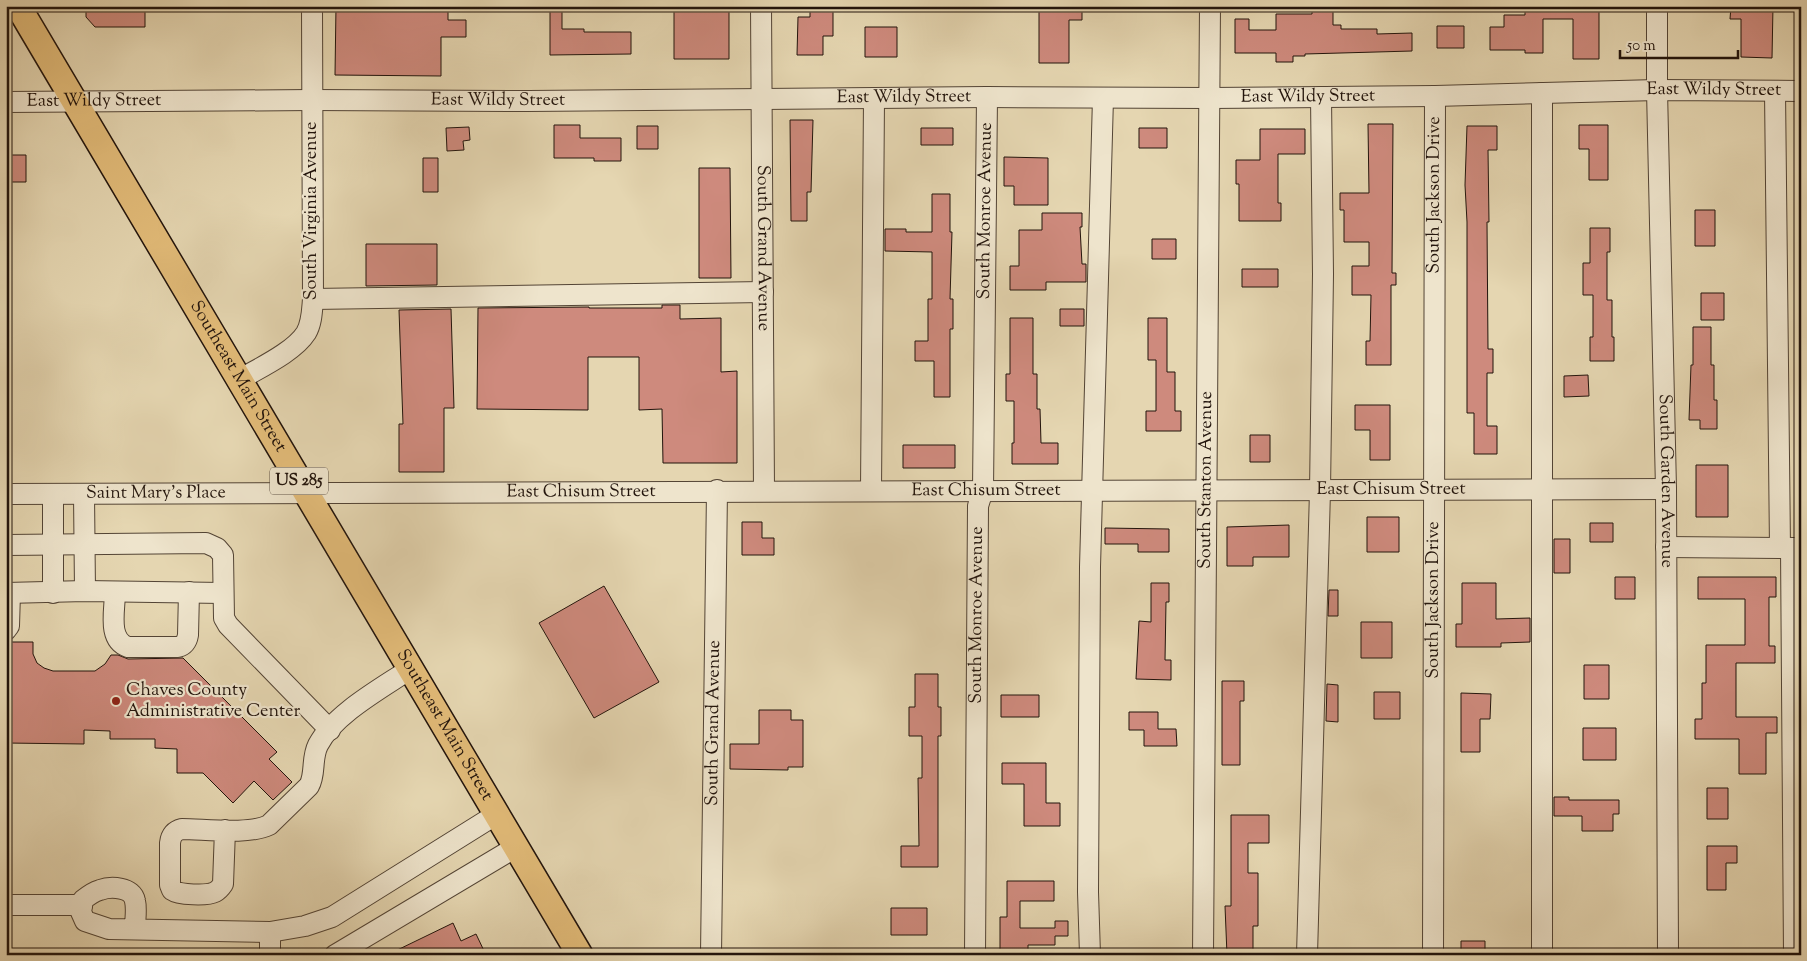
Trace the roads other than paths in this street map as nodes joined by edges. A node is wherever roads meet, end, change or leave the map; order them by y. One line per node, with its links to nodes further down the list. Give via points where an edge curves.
1 (18, 6): 19 (main road, Southeast Main Street / US 285)
2 (312, 6): 17 (street, South Virginia Avenue)
3 (761, 6): 15 (street, South Grand Avenue)
4 (1210, 6): 14 (street, South Stanton Avenue)
5 (1657, 6): 6 (street, South Garden Avenue)
6 (1657, 90): 7 (street, East Wildy Street); 9 (street, East Wildy Street); 23 (street, South Garden Avenue)
7 (1775, 91): 8 (street, East Wildy Street); 41 (street)
8 (1801, 91)
9 (1542, 93): 10 (street, East Wildy Street); 29 (street)
10 (1435, 96): 12 (street, East Wildy Street); 28 (street, South Jackson Drive)
11 (987, 97): 13 (street, East Wildy Street); 16 (street, East Wildy Street); 27 (street, South Monroe Avenue)
12 (1321, 97): 14 (street, East Wildy Street); 32 (street)
13 (1103, 98): 14 (street, East Wildy Street); 30 (street)
14 (1210, 98): 31 (street, South Stanton Avenue)
15 (762, 99): 16 (street, East Wildy Street); 17 (street, East Wildy Street); 20 (street, South Grand Avenue)
16 (874, 99): 26 (street)
17 (312, 100): 19 (street, East Wildy Street); 21 (street, South Virginia Avenue)
18 (6, 102): 19 (street, East Wildy Street)
19 (75, 102): 22 (main road, Southeast Main Street / US 285)
20 (763, 292): 21 (street); 25 (street, South Grand Avenue)
21 (313, 299): 22 (street, South Virginia Avenue, via 311,319 299,341)
22 (239, 380): 36 (main road, Southeast Main Street / US 285)
23 (1666, 489): 29 (street, East Chisum Street); 40 (street, South Garden Avenue)
24 (717, 490): 25 (street, East Chisum Street); 36 (street, East Chisum Street); 61 (street, South Grand Avenue)
25 (764, 490): 26 (street, East Chisum Street)
26 (870, 490): 27 (street, East Chisum Street)
27 (983, 490): 30 (street, East Chisum Street); 62 (street, South Monroe Avenue, via 978,506)
28 (1435, 490): 29 (street, East Chisum Street); 32 (street, East Chisum Street); 66 (street, South Jackson Drive)
29 (1543, 490): 67 (street)
30 (1093, 491): 31 (street, East Chisum Street); 63 (street, via 1088,872)
31 (1207, 491): 32 (street, East Chisum Street); 64 (street, South Stanton Avenue)
32 (1320, 491): 65 (street)
33 (6, 494): 34 (street, Saint Mary's Place)
34 (53, 494): 35 (street, Saint Mary's Place); 37 (street)
35 (84, 494): 36 (street, Saint Mary's Place); 38 (street)
36 (306, 494): 49 (main road, Southeast Main Street / US 285)
37 (53, 544): 38 (street); 39 (street); 43 (street)
38 (85, 544): 42 (street); 46 (street, via 206,543 217,548 222,555)
39 (6, 545)
40 (1666, 547): 41 (street); 68 (street, South Garden Avenue)
41 (1791, 548): 69 (street)
42 (86, 591): 43 (street); 44 (street)
43 (53, 592): 47 (street)
44 (115, 592): 45 (street); 45 (street, via 115,635 121,645 128,647 183,646 188,635)
45 (189, 592): 46 (street)
46 (223, 592): 50 (street, via 224,618 228,625)
47 (8, 593): 48 (street, via 9,626)
48 (6, 630)
49 (410, 668): 50 (street, via 341,717); 51 (main road, Southeast Main Street / US 285)
50 (330, 730): 52 (street, via 314,752 310,786 263,828)
51 (497, 814): 53 (main road, Southeast Main Street / US 285); 57 (street, via 332,917)
52 (224, 830)
53 (516, 847): 59 (street); 60 (main road, Southeast Main Street / US 285)
54 (6, 905): 55 (street)
55 (82, 906): 56 (street, via 81,912 86,921 109,929); 56 (street, via 83,900 103,888 124,889 132,893 135,900)
56 (135, 929): 57 (street)
57 (270, 932): 58 (street)
58 (270, 955)
59 (335, 955)
60 (580, 955)
61 (711, 955)
62 (975, 955)
63 (1090, 955)
64 (1203, 955)
65 (1307, 955)
66 (1433, 955)
67 (1542, 955)
68 (1668, 955)
69 (1794, 955)

